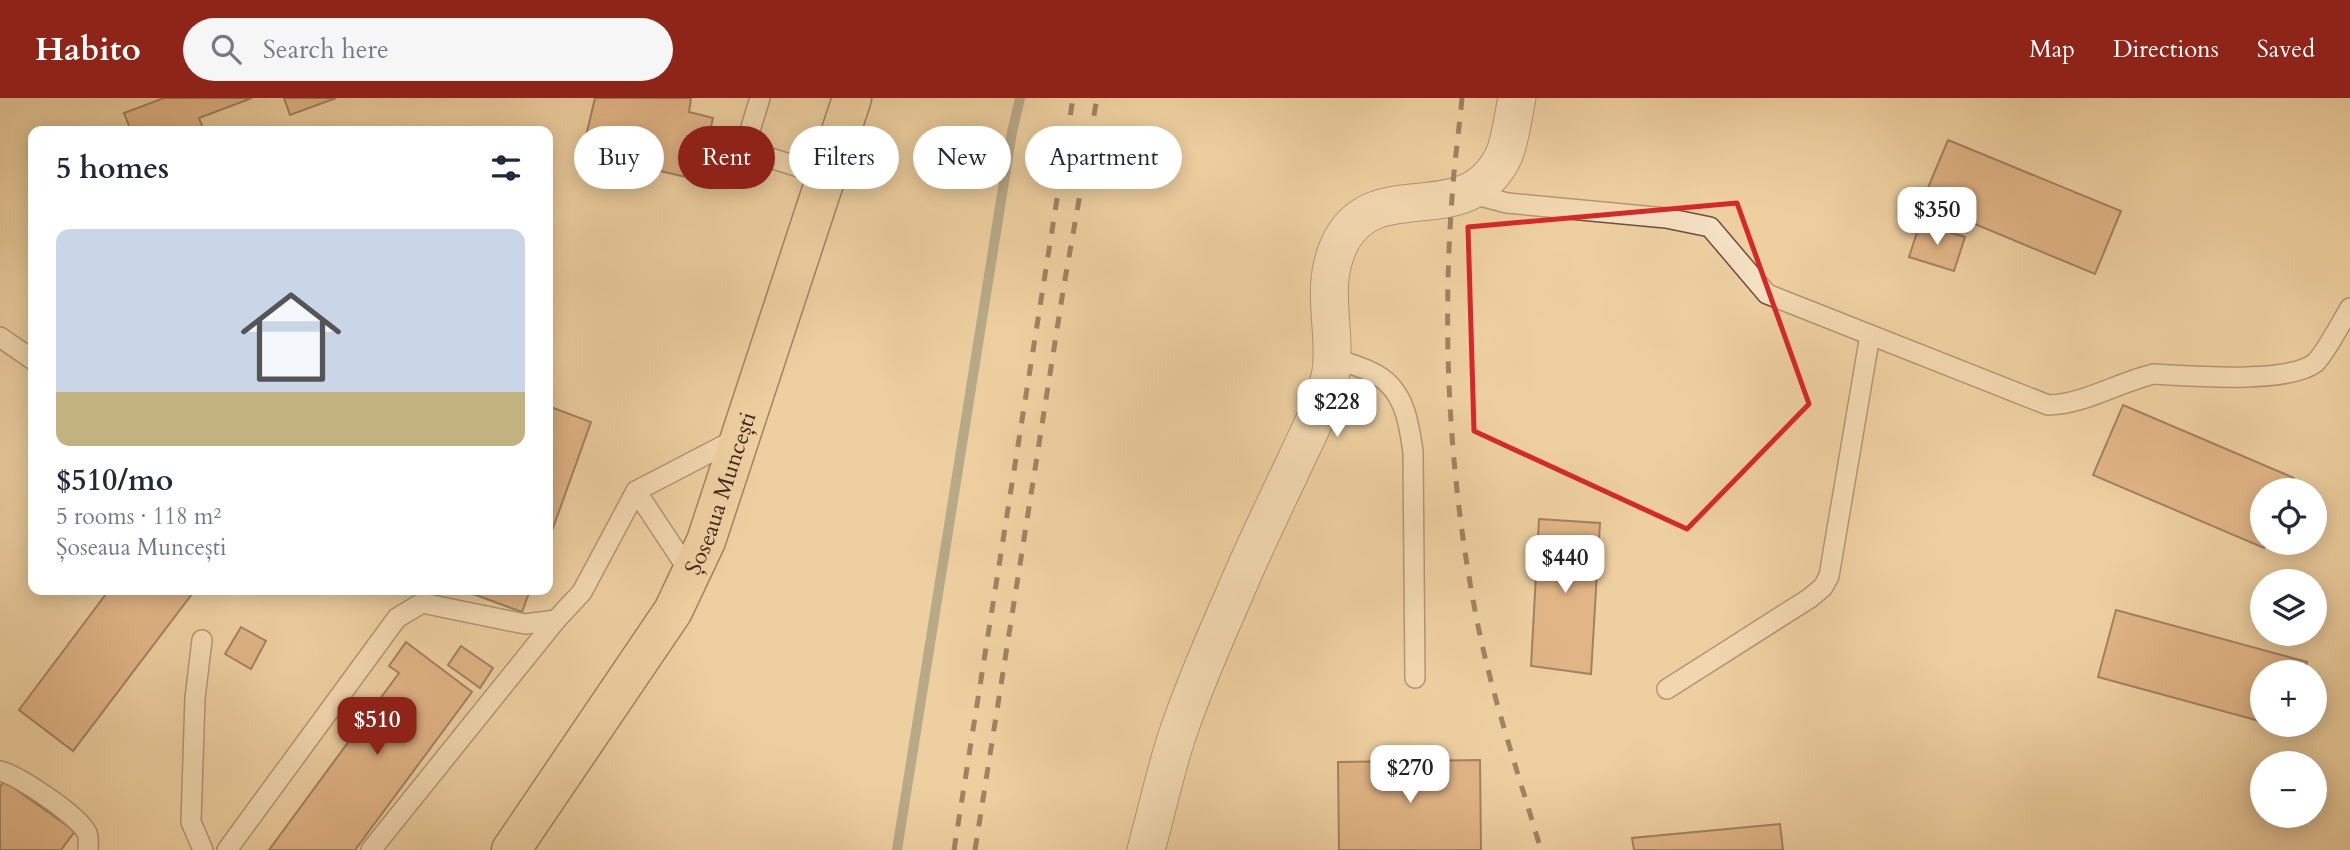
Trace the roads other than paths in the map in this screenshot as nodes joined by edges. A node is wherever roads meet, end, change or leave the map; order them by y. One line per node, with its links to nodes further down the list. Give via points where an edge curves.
1 (760, 98): 5 (lane, via 747,140 755,153)
2 (852, 98): 4 (main road, Șoseaua Muncești)
3 (1517, 98): 7 (street, via 1504,154 1485,183)
4 (843, 126)
5 (789, 164)
6 (823, 189): 13 (main road, Șoseaua Muncești)
7 (1469, 193): 9 (lane, via 1507,203 1666,218 1710,227 1767,294); 12 (street, via 1375,210 1351,225 1330,274)
8 (2350, 308): 9 (lane, via 2316,362 2302,369 2284,375 2154,374 2065,405 2048,405)
9 (1870, 335): 19 (lane, via 1829,576 1810,598)
10 (0, 337): 11 (lane)
11 (28, 357)
12 (1331, 357): 18 (lane, via 1378,375 1399,396 1409,424); 26 (street, via 1320,408 1234,594 1178,733)
13 (742, 436): 14 (lane); 15 (main road, Șoseaua Muncești)
14 (636, 491): 15 (lane); 16 (lane, via 582,593)
15 (691, 574): 25 (main road, Șoseaua Muncești, via 673,611)
16 (556, 620): 23 (lane, via 525,624 422,603 397,618); 24 (lane)
17 (202, 640): 22 (lane, via 191,822)
18 (1415, 678)
19 (1667, 689)
20 (0, 771): 21 (lane, via 13,774 77,820 88,835)
21 (88, 850)
22 (203, 850)
23 (227, 850)
24 (371, 850)
25 (511, 850)
26 (1146, 850)

